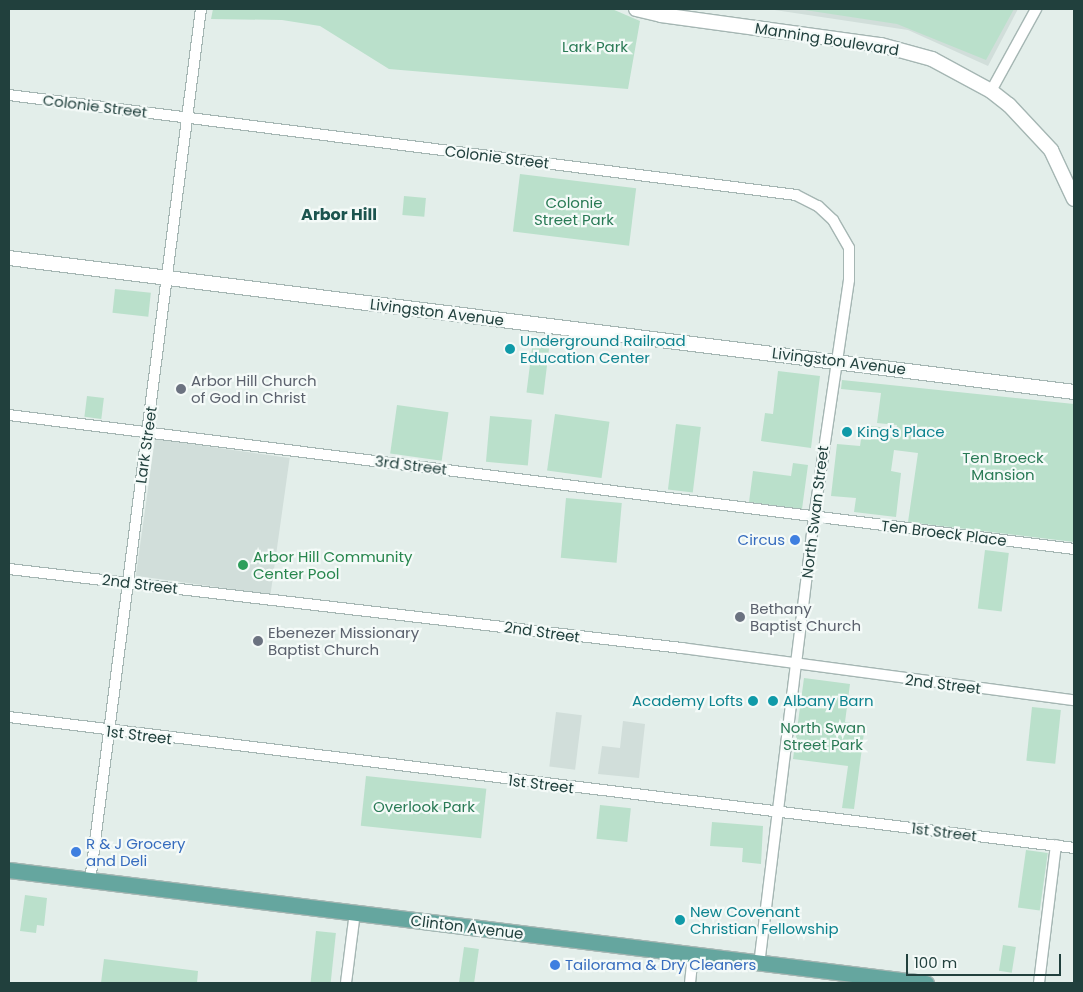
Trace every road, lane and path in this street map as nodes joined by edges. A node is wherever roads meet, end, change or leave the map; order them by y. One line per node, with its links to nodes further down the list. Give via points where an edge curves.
1 (201, 9): 6 (street, Lark Street)
2 (636, 9): 4 (street, Manning Boulevard, via 881,45 932,60)
3 (1036, 9): 4 (street)
4 (991, 91): 7 (street, Manning Boulevard, via 1051,150)
5 (9, 95): 6 (street, Colonie Street)
6 (189, 118): 9 (street, Lark Street); 10 (street, Colonie Street, via 796,195 825,211 842,231 849,248 849,280)
7 (1074, 199)
8 (9, 258): 9 (street, Livingston Avenue)
9 (169, 277): 10 (street, Livingston Avenue); 13 (street, Lark Street)
10 (835, 360): 11 (street, Livingston Avenue); 14 (street, North Swan Street)
11 (1074, 392)
12 (9, 415): 13 (street, 3rd Street)
13 (147, 432): 14 (street, 3rd Street); 17 (street, Lark Street)
14 (814, 517): 15 (street, Ten Broeck Place); 18 (street, North Swan Street)
15 (1074, 549)
16 (9, 569): 17 (street, 2nd Street)
17 (128, 582): 18 (street, 2nd Street); 21 (street, Lark Street)
18 (797, 664): 19 (street, 2nd Street); 22 (street, North Swan Street)
19 (1074, 700)
20 (9, 718): 21 (street, 1st Street)
21 (110, 732): 22 (street, 1st Street); 26 (street, Lark Street)
22 (780, 813): 23 (street, 1st Street); 29 (street, North Swan Street)
23 (1056, 845): 24 (street, 1st Street); 33 (street)
24 (1074, 848)
25 (9, 874): 26 (main road, Clinton Avenue)
26 (90, 881): 27 (main road, Clinton Avenue)
27 (355, 912): 28 (main road, Clinton Avenue); 30 (street)
28 (692, 954): 29 (main road, Clinton Avenue); 31 (street)
29 (759, 962): 32 (main road, Clinton Avenue)
30 (346, 983)
31 (690, 983)
32 (926, 983)
33 (1039, 983)

